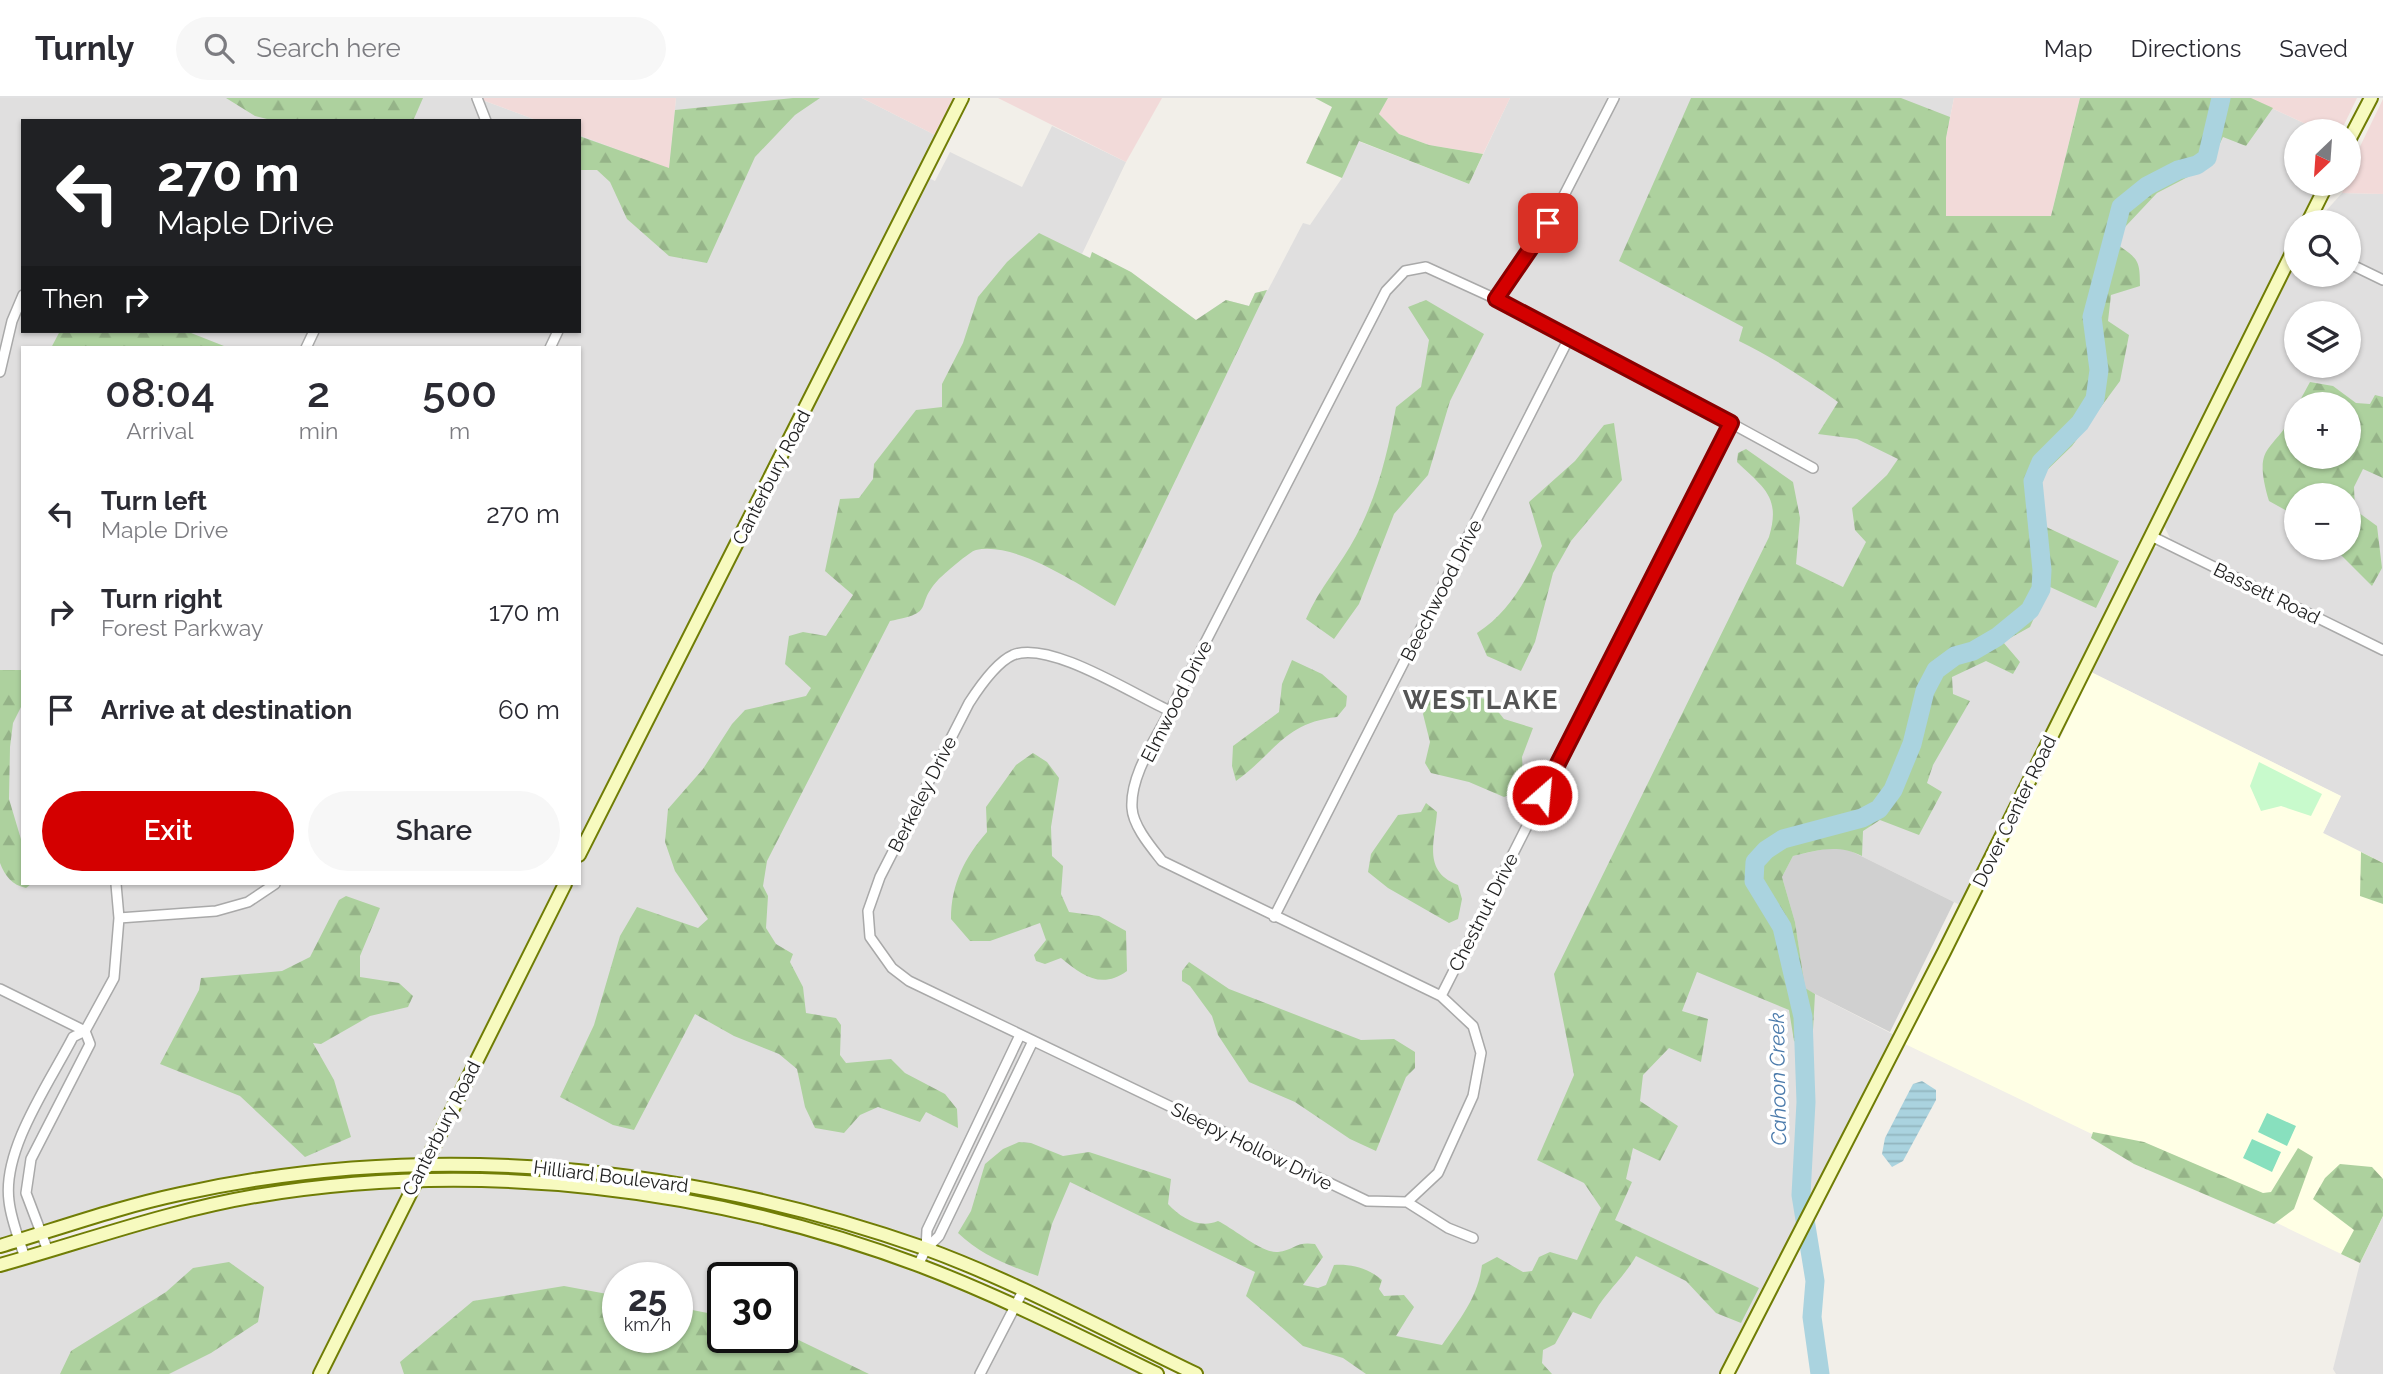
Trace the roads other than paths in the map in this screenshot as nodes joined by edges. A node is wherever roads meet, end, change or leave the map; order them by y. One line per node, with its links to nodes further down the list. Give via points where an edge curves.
1 (477, 98): 5 (street)
2 (962, 98): 19 (street, Canterbury Road)
3 (1614, 98): 10 (street, via 1558,207)
4 (2371, 98): 6 (street)
5 (485, 119)
6 (2360, 119)
7 (2284, 269): 16 (street, Dover Center Road)
8 (2361, 270): 9 (street)
9 (2383, 281)
10 (1496, 299): 12 (street); 18 (street, Elmwood Drive, via 1426,267 1405,271 1386,291)
11 (21, 300): 13 (street)
12 (1569, 338): 14 (street); 23 (street, Beechwood Drive)
13 (0, 372)
14 (1731, 423): 15 (street); 26 (street, Chestnut Drive)
15 (1813, 468)
16 (2151, 536): 17 (street, Bassett Road); 48 (street, Dover Center Road)
17 (2383, 650)
18 (1170, 711): 23 (street, Elmwood Drive, via 1136,781 1132,810 1144,836 1162,861); 28 (street, Berkeley Drive, via 1076,664 1045,654 1013,655 982,682 969,703 880,877 868,911 870,937 892,968 909,981)
19 (581, 851)
20 (116, 885): 24 (street)
21 (274, 885): 24 (street, via 248,902 216,911)
22 (564, 885): 30 (street, Canterbury Road)
23 (1274, 917): 26 (street, Elmwood Drive)
24 (119, 918): 27 (street, via 114,978)
25 (0, 989): 27 (street)
26 (1441, 996): 32 (street, via 1473,1026 1481,1053 1473,1096 1438,1173)
27 (85, 1031): 33 (street, via 90,1044 31,1159 26,1193); 35 (street, via 73,1037 16,1147 9,1199)
28 (1020, 1035): 29 (street, Berkeley Drive); 37 (street, via 927,1230)
29 (1033, 1041): 32 (street, Sleepy Hollow Drive, via 1367,1201); 37 (street, via 939,1236)
30 (423, 1164): 31 (street, Canterbury Road); 33 (street, Hilliard Boulevard, via 279,1175 127,1206); 37 (street, Hilliard Boulevard, via 569,1169 674,1182 799,1209)
31 (414, 1182): 38 (street, Hilliard Boulevard, via 244,1198 144,1220); 41 (street, Hilliard Boulevard, via 534,1183 673,1199 795,1226); 44 (street, Canterbury Road)
32 (1407, 1202): 34 (street)
33 (42, 1233): 35 (street, Hilliard Boulevard); 38 (street)
34 (1473, 1238)
35 (19, 1240): 36 (street, Hilliard Boulevard); 39 (street)
36 (0, 1246)
37 (926, 1249): 41 (street); 42 (street, Hilliard Boulevard)
38 (48, 1251): 39 (street, Hilliard Boulevard)
39 (25, 1258): 40 (street, Hilliard Boulevard)
40 (0, 1265)
41 (918, 1265): 43 (street, Hilliard Boulevard)
42 (1023, 1291): 43 (street); 47 (street, Hilliard Boulevard)
43 (1015, 1305): 45 (street); 46 (street, Hilliard Boulevard)
44 (320, 1374)
45 (980, 1374)
46 (1157, 1374)
47 (1196, 1374)
48 (1727, 1374)

